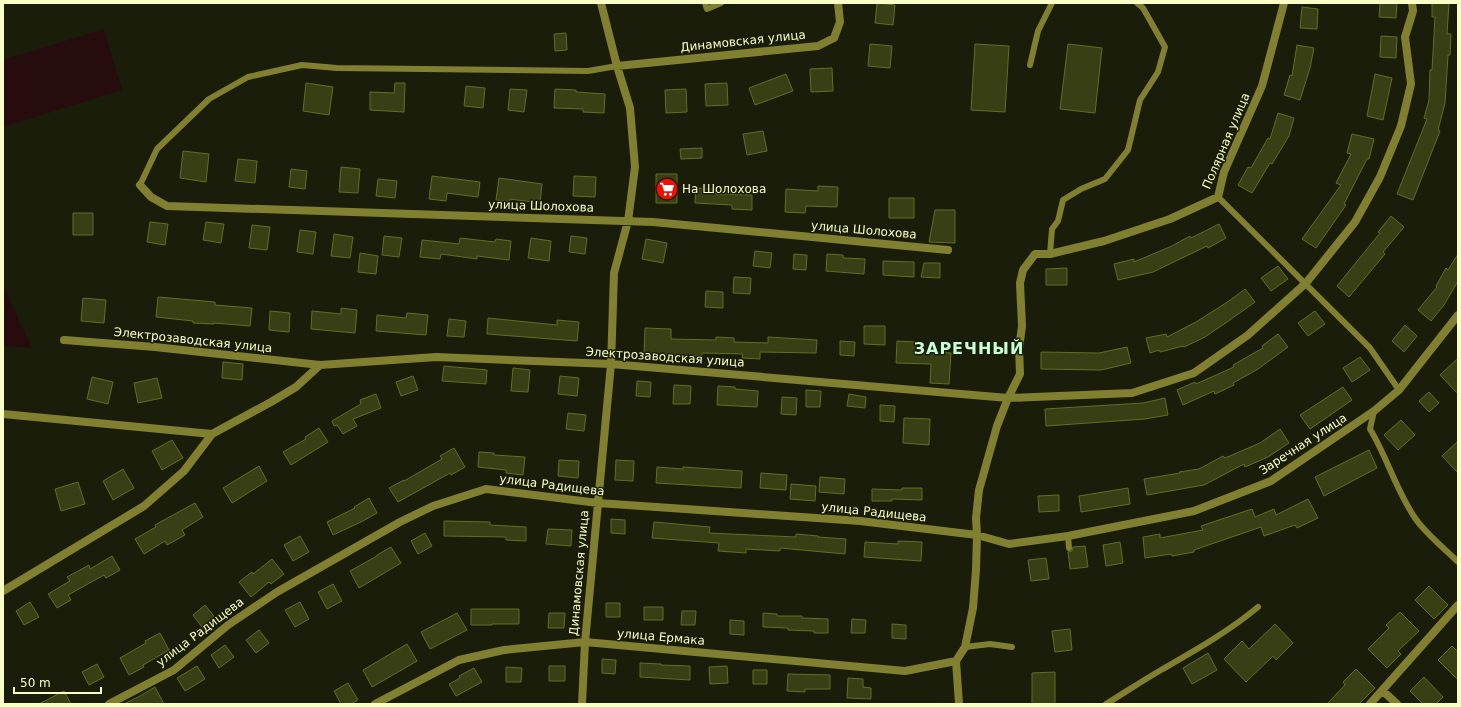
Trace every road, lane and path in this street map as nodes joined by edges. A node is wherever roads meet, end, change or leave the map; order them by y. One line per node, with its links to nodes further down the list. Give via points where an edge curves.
1 (602, 3): 10 (street, Динамовская улица)
2 (705, 3): 3 (lane, via 707,9)
3 (721, 3)
4 (838, 3): 10 (street, Динамовская улица, via 840,22 834,38 818,46)
5 (1052, 3): 9 (lane, via 1038,31)
6 (1137, 3): 15 (lane, via 1143,8 1165,47 1158,72 1140,100 1128,150 1105,179 1063,200 1058,221 1052,229)
7 (1284, 3): 12 (street, Полярная улица, via 1262,86 1224,172)
8 (1412, 3): 16 (street, Электрозаводская улица, via 1413,11 1405,37 1410,84 1400,126 1380,176 1354,222)
9 (1030, 65)
10 (617, 66): 11 (lane, via 581,71 460,68 428,70 302,65 248,77 209,99 157,149); 13 (street, Динамовская улица, via 630,108 635,167)
11 (140, 184): 13 (street, улица Шолохова, via 151,197 167,206)
12 (1218, 197): 15 (street, Полярная улица, via 1170,219 1104,241); 16 (lane)
13 (628, 221): 14 (street, улица Шолохова); 19 (street, Динамовская улица, via 614,273)
14 (948, 250)
15 (1050, 254): 22 (street, Полярная улица, via 1035,254 1023,270 1020,283 1020,374)
16 (1306, 283): 21 (lane, via 1370,348); 22 (street, Электрозаводская улица, via 1248,335 1194,373 1132,393)
17 (1458, 315): 21 (street, Заречная улица)
18 (64, 340): 20 (street, Электрозаводская улица)
19 (611, 364): 20 (street, Электрозаводская улица, via 436,357); 22 (street, Электрозаводская улица); 26 (street, Динамовская улица)
20 (320, 365): 25 (street, via 290,390)
21 (1399, 390): 23 (street, Заречная улица)
22 (1008, 398): 27 (street, via 997,426 979,490)
23 (1374, 411): 28 (street, Заречная улица, via 1271,481 1194,511); 30 (lane, via 1370,429 1406,502 1415,518)
24 (3, 414): 25 (street)
25 (212, 434): 31 (street, via 184,471 144,506)
26 (598, 503): 27 (street, улица Радищева, via 860,521); 34 (street, Динамовская улица); 39 (street, улица Радищева, via 486,489 433,506 277,592 228,625 174,670)
27 (977, 535): 28 (street, Заречная улица, via 1009,544); 35 (street, via 973,608)
28 (1068, 536): 29 (lane)
29 (1069, 548)
30 (1458, 562)
31 (3, 590)
32 (1458, 605): 38 (street)
33 (1258, 607): 43 (lane, via 1200,648)
34 (585, 642): 37 (street, улица Ермака, via 905,670); 40 (street, улица Ермака, via 504,650 459,660); 41 (street, Динамовская улица)
35 (965, 646): 36 (lane, via 990,644); 37 (street)
36 (1012, 647)
37 (956, 661): 42 (street)
38 (1383, 691): 44 (street); 45 (street)
39 (109, 704)
40 (375, 704)
41 (582, 704)
42 (959, 704)
43 (1106, 704)
44 (1370, 704)
45 (1397, 704)

